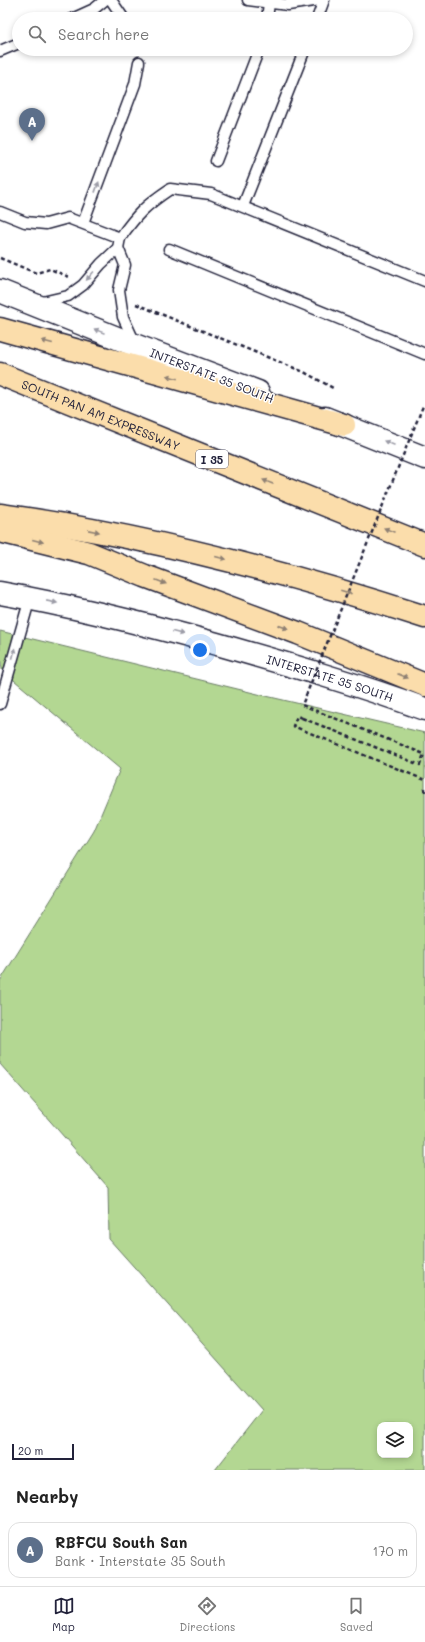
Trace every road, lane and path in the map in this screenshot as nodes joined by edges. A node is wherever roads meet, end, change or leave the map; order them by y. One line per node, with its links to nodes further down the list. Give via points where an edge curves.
1 (105, 0): 7 (lane)
2 (112, 0): 8 (lane)
3 (248, 0): 6 (lane)
4 (320, 0): 6 (lane, via 288,5)
5 (324, 0): 10 (lane)
6 (269, 3): 9 (lane)
7 (87, 12)
8 (120, 12)
9 (268, 12)
10 (319, 12)
11 (12, 46): 12 (lane)
12 (0, 51)
13 (256, 56): 16 (lane)
14 (302, 56): 17 (lane)
15 (139, 62): 19 (lane, one-way to 15, via 135,84)
16 (216, 161)
17 (243, 206): 20 (lane, via 211,194 170,189 134,218); 24 (lane)
18 (0, 212): 19 (lane, via 25,222 46,224 68,218)
19 (83, 223): 20 (lane)
20 (119, 243): 27 (lane, one-way to 27, via 83,285 68,296); 29 (lane, via 125,265 119,290 123,317)
21 (169, 249): 30 (lane)
22 (0, 258): 23 (path, via 36,273 50,269)
23 (76, 280)
24 (425, 281)
25 (0, 291): 27 (main road, INTERSTATE 35 SOUTH)
26 (132, 302): 32 (path, via 304,372)
27 (32, 304): 29 (main road, INTERSTATE 35 SOUTH, one-way to 27)
28 (0, 329): 34 (highway, one-way to 28)
29 (137, 346): 34 (main road, INTERSTATE 35 SOUTH)
30 (425, 354)
31 (0, 374): 38 (highway, SOUTH PAN AM EXPRESSWAY / I 35, one-way to 31)
32 (333, 388)
33 (425, 407): 45 (path, bridge, via 423,406 302,705 424,754 420,765 297,716 293,726)
34 (344, 425): 35 (main road, INTERSTATE 35 SOUTH, one-way to 34)
35 (425, 458)
36 (0, 515): 41 (highway, one-way to 41, via 182,549 272,571)
37 (0, 531): 42 (highway, one-way to 42, via 89,553)
38 (425, 545)
39 (0, 593): 40 (main road, INTERSTATE 35 SOUTH)
40 (30, 598): 43 (lane, one-way to 40); 44 (main road, INTERSTATE 35 SOUTH, one-way to 44, via 261,656)
41 (425, 617)
42 (425, 685)
43 (0, 704)
44 (425, 709)
45 (425, 780)
46 (425, 788): 47 (path)
47 (425, 794)

